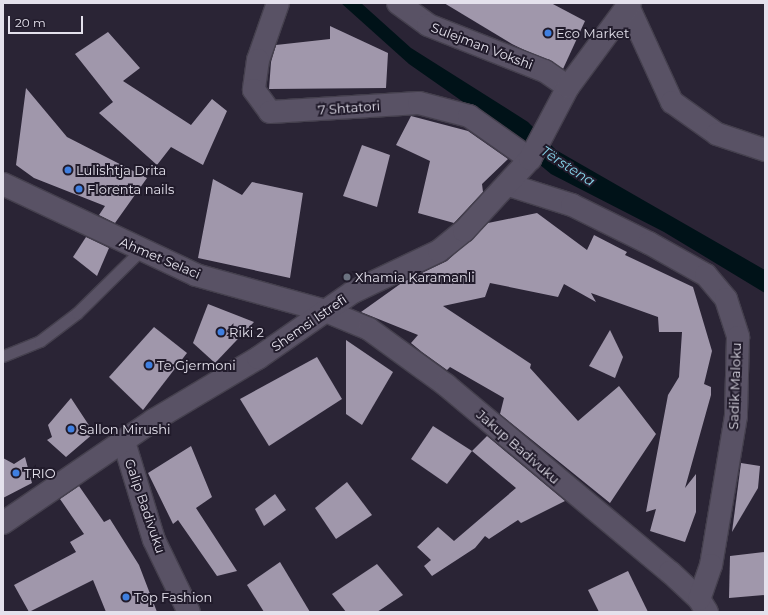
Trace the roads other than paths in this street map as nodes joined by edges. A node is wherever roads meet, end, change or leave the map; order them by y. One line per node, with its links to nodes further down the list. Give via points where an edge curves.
1 (278, 3): 6 (street, 7 Shtatori, via 258,60 254,90 270,112 418,103 470,116)
2 (398, 3): 4 (street, Sulejman Vokshi, via 428,26 545,71)
3 (629, 4): 4 (street, Shemsi Istrefi); 5 (street, Shemsi Istrefi, via 672,102 717,134)
4 (568, 87): 6 (street, Shemsi Istrefi, via 553,120)
5 (765, 150)
6 (530, 159): 8 (street, Shemsi Istrefi)
7 (3, 184): 9 (street, Ahmet Selaci)
8 (510, 185): 10 (street, Shemsi Istrefi, via 464,231 439,251 378,277); 14 (street, Sadik Maloku, via 572,205 649,243 706,276 726,299 738,337 736,416)
9 (141, 250): 10 (street, Ahmet Selaci, via 196,275); 11 (lane, via 65,322 40,341)
10 (326, 311): 12 (street, Shemsi Istrefi); 14 (street, Jakup Badivuku, via 369,329 446,385)
11 (3, 356)
12 (124, 442): 13 (street, Shemsi Istrefi); 15 (street, Galip Badivuku, via 154,540)
13 (3, 523)
14 (703, 605)
15 (189, 612)

